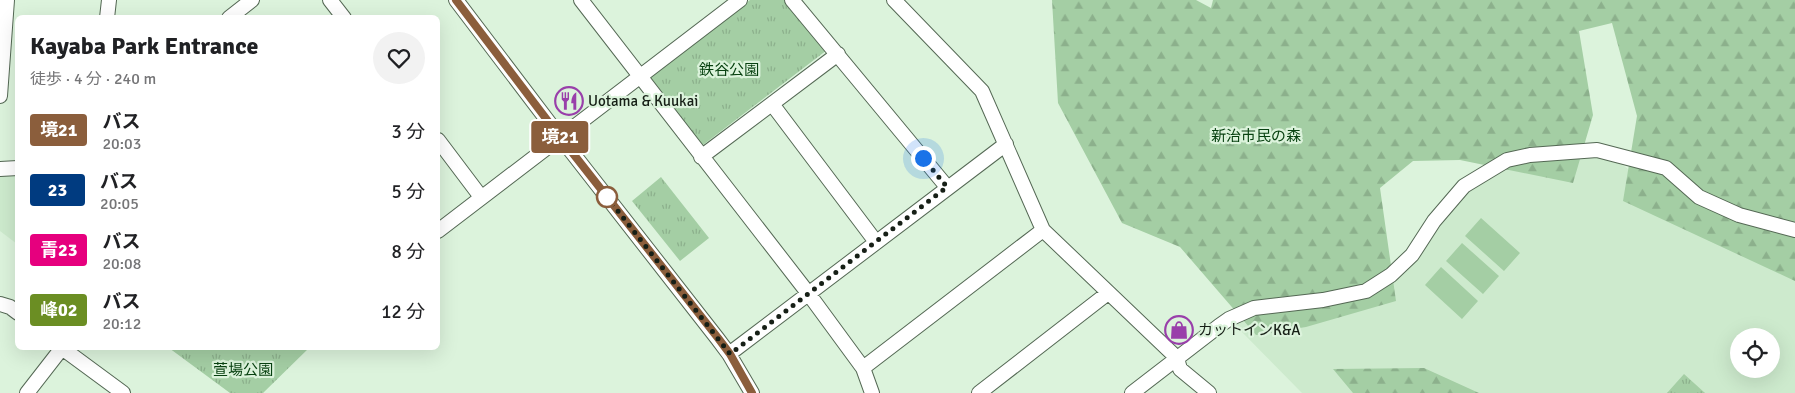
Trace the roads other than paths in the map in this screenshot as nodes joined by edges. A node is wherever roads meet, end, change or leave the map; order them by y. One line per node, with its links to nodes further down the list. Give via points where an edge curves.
1 (7, 0): 15 (street)
2 (109, 0): 10 (street)
3 (252, 0): 11 (street)
4 (330, 0): 12 (street)
5 (456, 0): 17 (street)
6 (581, 0): 14 (street)
7 (740, 0): 14 (street)
8 (792, 0): 13 (street)
9 (894, 0): 19 (street, via 982,91)
10 (107, 15)
11 (235, 15)
12 (342, 15)
13 (838, 54): 16 (street); 23 (street)
14 (639, 76): 17 (street); 20 (street)
15 (0, 96)
16 (772, 104): 20 (street); 28 (street)
17 (560, 137): 24 (street); 35 (street)
18 (440, 143): 24 (street)
19 (1006, 144): 23 (street); 26 (street)
20 (701, 157): 29 (street)
21 (15, 168): 22 (street)
22 (0, 169)
23 (947, 187): 28 (street)
24 (481, 197): 25 (street)
25 (440, 229)
26 (1043, 230): 30 (street); 37 (street)
27 (1795, 230): 36 (street, via 1739,215 1699,197 1666,168 1597,150 1530,154 1507,160 1464,186 1434,221 1412,255 1391,275 1366,291 1254,308 1230,319)
28 (876, 242): 29 (street)
29 (808, 293): 35 (street); 37 (street)
30 (1108, 293): 36 (street); 42 (street)
31 (0, 304): 32 (street)
32 (15, 311)
33 (60, 350): 38 (street)
34 (65, 350): 39 (street)
35 (730, 354): 40 (street)
36 (1177, 358): 43 (street); 44 (street, via 1180,369)
37 (863, 368): 41 (street)
38 (28, 393)
39 (123, 393)
40 (752, 393)
41 (872, 393)
42 (979, 393)
43 (1132, 393)
44 (1209, 393)

